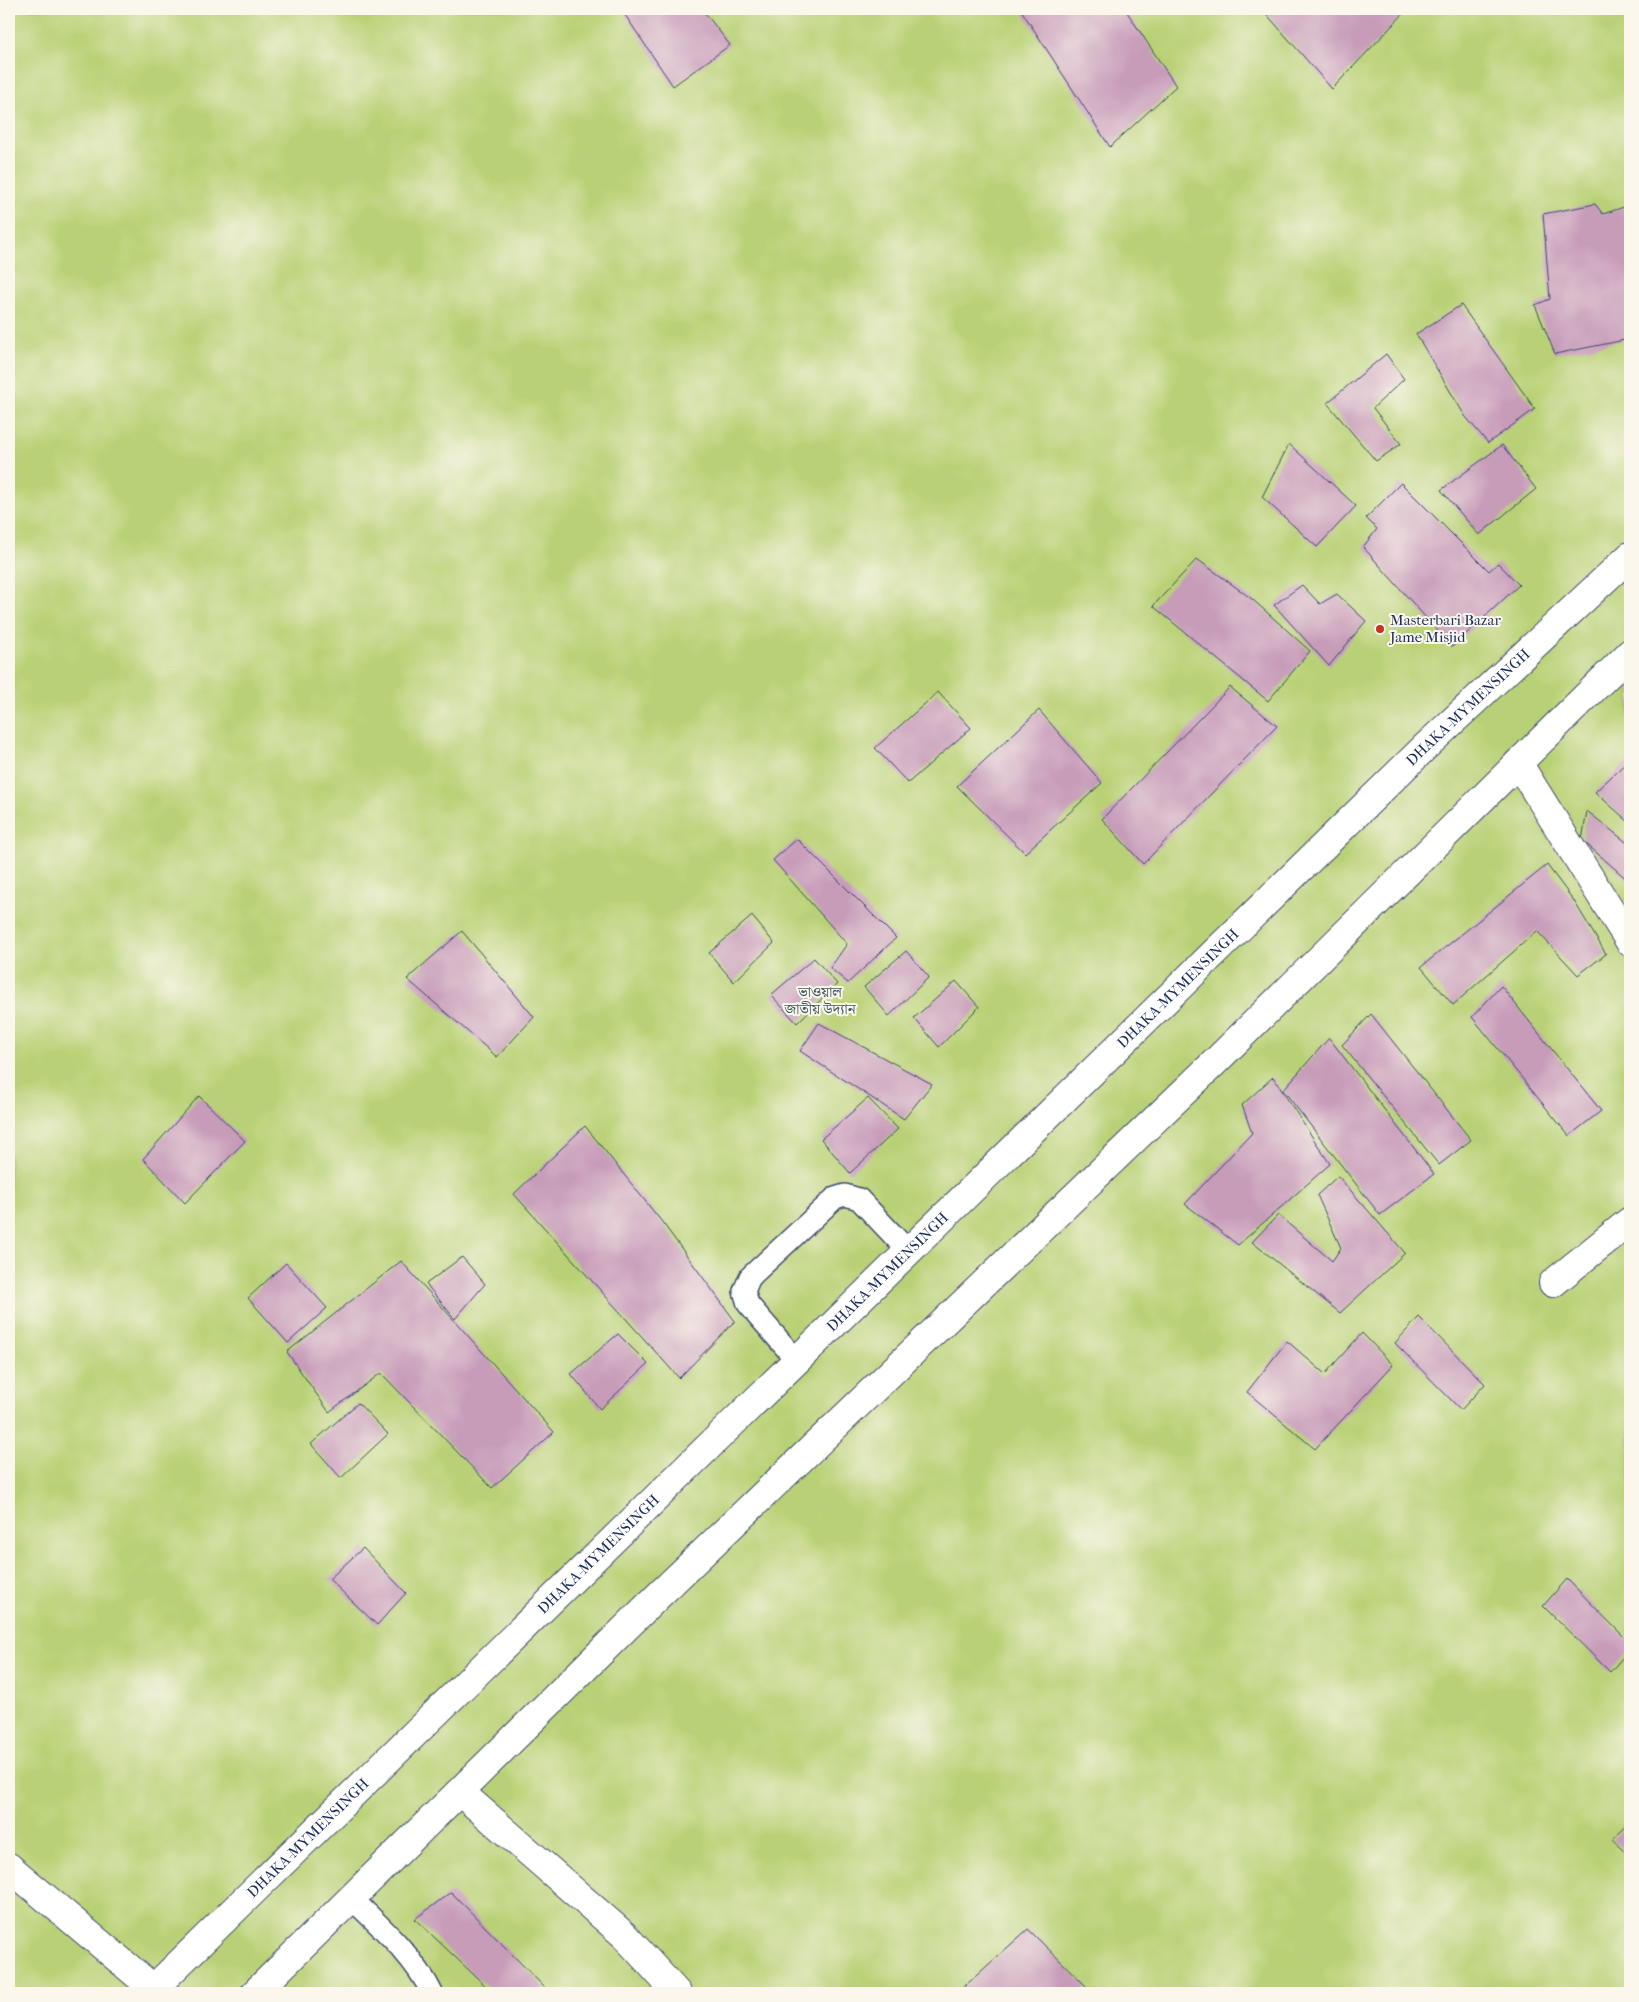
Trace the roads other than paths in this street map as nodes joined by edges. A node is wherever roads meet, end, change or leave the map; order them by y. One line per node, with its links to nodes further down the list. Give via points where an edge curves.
1 (1630, 556): 6 (main road, DHAKA-MYMENSINGH, via 1417,755)
2 (1630, 653): 3 (main road)
3 (1518, 763): 4 (main road); 9 (main road, via 1214,1063 659,1595)
4 (1630, 942)
5 (1630, 1221): 7 (main road)
6 (910, 1252): 8 (main road, DHAKA-MYMENSINGH); 8 (lane, via 859,1199 845,1195 835,1198 750,1277 744,1291 748,1304)
7 (1553, 1283)
8 (798, 1362): 12 (main road, DHAKA-MYMENSINGH)
9 (460, 1792): 11 (main road); 15 (main road, via 624,1934)
10 (9, 1867): 12 (main road)
11 (351, 1898): 13 (main road); 14 (lane, via 395,1940 425,1978)
12 (152, 1991)
13 (255, 1993)
14 (432, 1993)
15 (677, 1993)

